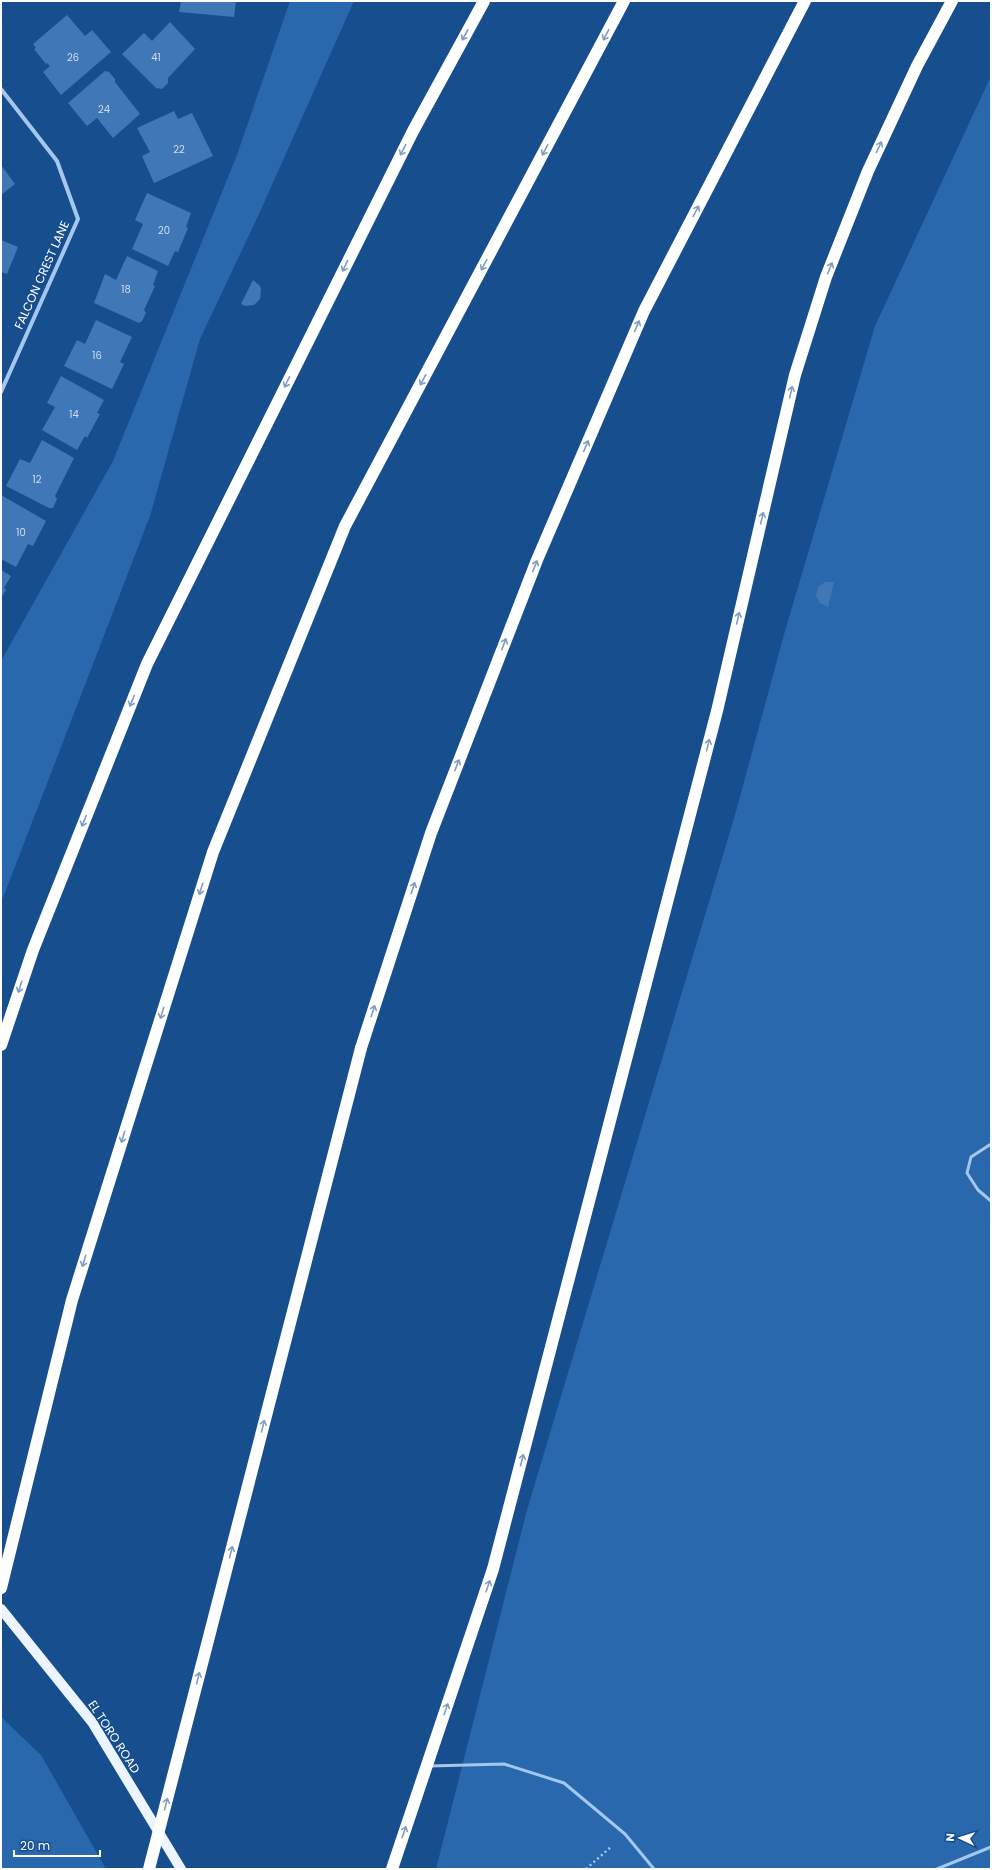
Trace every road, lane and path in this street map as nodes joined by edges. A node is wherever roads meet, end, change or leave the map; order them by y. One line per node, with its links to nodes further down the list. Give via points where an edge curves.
1 (484, 1): 7 (highway, one-way to 7, via 413,131 147,664 33,950)
2 (624, 1): 10 (highway, one-way to 10, via 345,526 213,852 72,1300)
3 (805, 1): 15 (highway, one-way to 3, bridge, via 361,1048 431,833 540,553 644,311)
4 (952, 1): 12 (highway, one-way to 4, via 493,1569 717,711 795,375 826,277 868,171 917,66)
5 (1, 89): 6 (street, FALCON CREST LANE, via 57,161 78,219)
6 (1, 392)
7 (1, 1045)
8 (991, 1144): 9 (lane, via 971,1157 967,1173 978,1190)
9 (991, 1201)
10 (1, 1588)
11 (1, 1608): 16 (main road, EL TORO ROAD, via 92,1722)
12 (427, 1766): 13 (lane, via 504,1764 564,1783); 17 (highway, one-way to 12)
13 (625, 1834): 18 (path); 19 (lane)
14 (991, 1847): 20 (lane)
15 (149, 1869)
16 (180, 1869)
17 (392, 1869)
18 (586, 1869)
19 (654, 1869)
20 (937, 1869)

